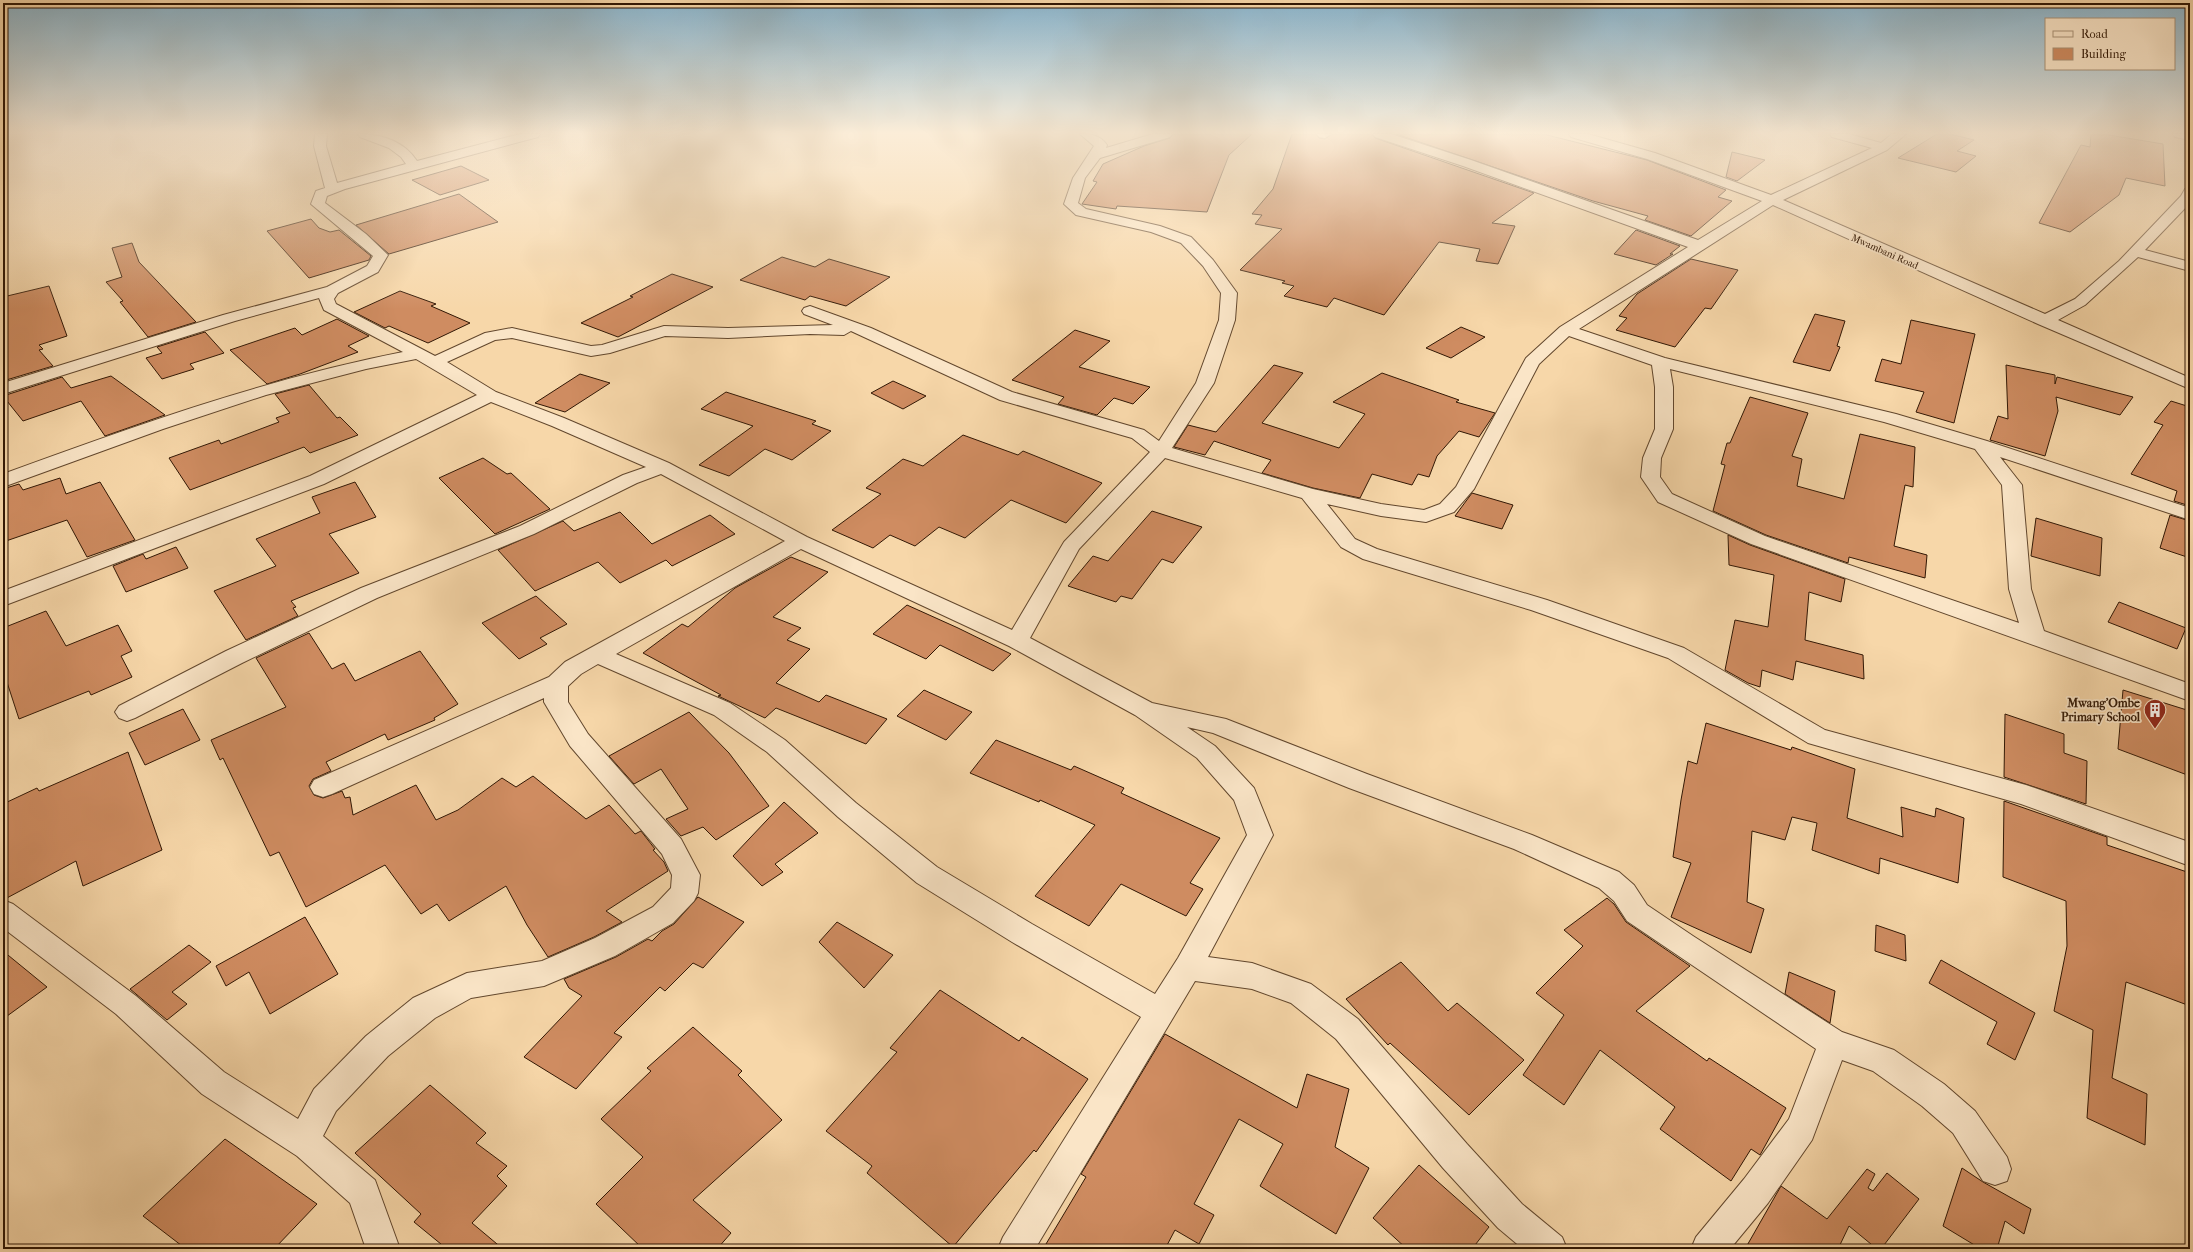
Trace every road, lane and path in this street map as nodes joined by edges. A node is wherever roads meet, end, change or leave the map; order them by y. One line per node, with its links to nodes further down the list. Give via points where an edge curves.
1 (324, 192): 11 (street, via 321,194 318,204 381,255 373,269)
2 (1073, 192): 22 (street, via 1071,204 1081,212 1155,229 1186,240 1208,263 1229,293 1227,320 1205,383)
3 (1550, 192): 8 (street)
4 (1751, 192): 7 (street, Mwambani Road)
5 (1788, 192): 7 (street)
6 (2190, 192): 9 (street)
7 (1772, 200): 8 (street); 13 (street, Mwambani Road)
8 (1700, 246): 14 (street)
9 (2135, 252): 10 (street); 13 (street, via 2080,302)
10 (2190, 267)
11 (332, 290): 16 (street, via 326,299 329,307); 19 (street, via 229,318)
12 (810, 311): 15 (street)
13 (2044, 321): 18 (street, Mwambani Road)
14 (1566, 330): 17 (street); 27 (street, via 1532,362 1464,489 1447,508 1426,516 1381,510)
15 (865, 331): 16 (street, via 664,331 604,350 591,351 512,333 491,336); 22 (street, via 1006,396 1138,434)
16 (427, 358): 20 (street); 24 (street, via 362,364 297,382 183,417)
17 (1660, 362): 21 (street, via 1890,418); 31 (street, via 1664,387 1664,429 1652,458 1650,477 1665,498 1758,540)
18 (2190, 384)
19 (3, 389)
20 (490, 396): 23 (street); 30 (street, via 317,480)
21 (1981, 445): 25 (street); 26 (street)
22 (1161, 450): 27 (street); 32 (street, via 1071,546)
23 (662, 467): 29 (street); 37 (street, via 630,479 527,530 369,593 234,657)
24 (3, 481)
25 (2087, 481): 26 (street, via 2043,474 2025,477); 28 (street)
26 (2012, 485): 31 (street, via 2020,590)
27 (1309, 494): 39 (street, via 1348,543 1370,554 1539,605 1676,653 1817,737 2026,795)
28 (2190, 514)
29 (800, 541): 32 (street); 33 (street)
30 (3, 599)
31 (2034, 636): 35 (street)
32 (1017, 641): 36 (street)
33 (598, 655): 34 (street, via 573,668); 42 (street, via 722,709 776,746 846,810 927,875)
34 (557, 683): 38 (street); 44 (street, via 556,702 579,740 672,847 686,875 684,893 664,914 605,947 544,973 468,986 424,1008 377,1046 326,1100)
35 (2190, 693)
36 (1143, 709): 41 (street, via 1206,752 1245,795 1260,835); 43 (street, via 1218,725 1358,781 1523,842 1609,880 1624,893 1637,913)
37 (127, 712)
38 (323, 787)
39 (2190, 855)
40 (3, 912): 44 (street, via 126,1005 212,1083)
41 (1188, 967): 42 (street); 48 (street, via 1252,976 1301,993 1347,1029 1455,1156 1510,1216)
42 (1160, 1012): 47 (street)
43 (1833, 1043): 45 (street, via 1883,1060 1933,1095 1964,1122); 49 (street, via 1801,1129)
44 (303, 1142): 46 (street, via 363,1192)
45 (1995, 1169)
46 (383, 1249)
47 (1015, 1249)
48 (1550, 1249)
49 (1708, 1249)

